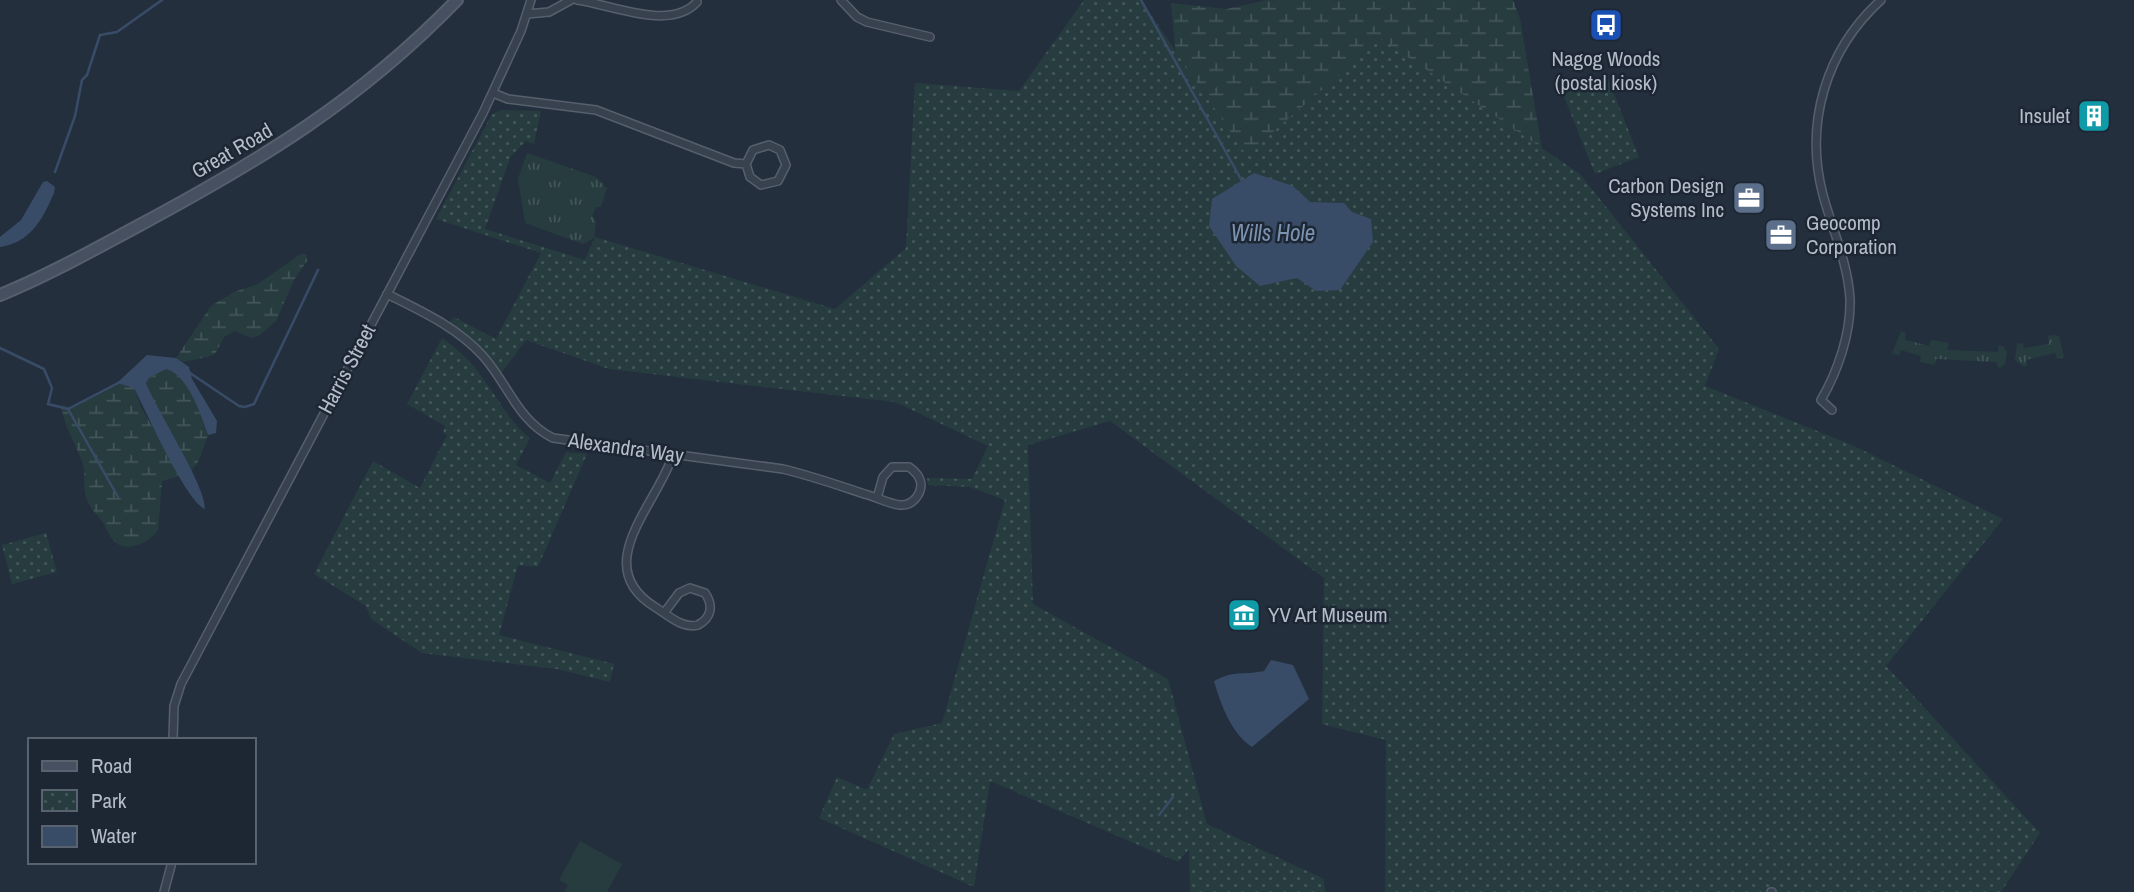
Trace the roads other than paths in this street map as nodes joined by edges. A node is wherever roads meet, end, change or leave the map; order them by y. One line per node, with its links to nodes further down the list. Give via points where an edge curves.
1 (457, 0): 13 (main road, Great Road, via 364,87 312,125 170,209)
2 (531, 0): 8 (street, Harris Street)
3 (571, 0): 8 (street, via 549,12)
4 (577, 0): 7 (street, via 663,15 678,15)
5 (841, 0): 9 (street, via 862,20)
6 (1881, 0): 14 (street, via 1840,50 1824,86 1817,122 1820,181 1850,300 1847,334 1821,400)
7 (696, 2)
8 (527, 13): 10 (street, Harris Street)
9 (930, 37)
10 (493, 93): 11 (street, via 508,100 596,110); 12 (street, Harris Street)
11 (746, 164): 11 (street, via 750,177 766,185 778,181 786,165 780,150 765,145 750,153)
12 (387, 294): 15 (street, Alexandra Way, via 466,340 489,364 526,419 543,433 581,443); 18 (street, Harris Street, via 181,684 174,706)
13 (0, 295)
14 (1832, 410)
15 (673, 455): 16 (street, Alexandra Way, via 783,469); 17 (street, via 624,562 631,588)
16 (877, 498): 16 (street, Alexandra Way, via 900,505 912,502 921,487 918,475 909,467 892,467 883,477)
17 (664, 613): 17 (street, via 694,627 708,617 711,605 705,593 690,588 678,593)
18 (173, 738)
19 (171, 864): 20 (street)
20 (164, 892)

